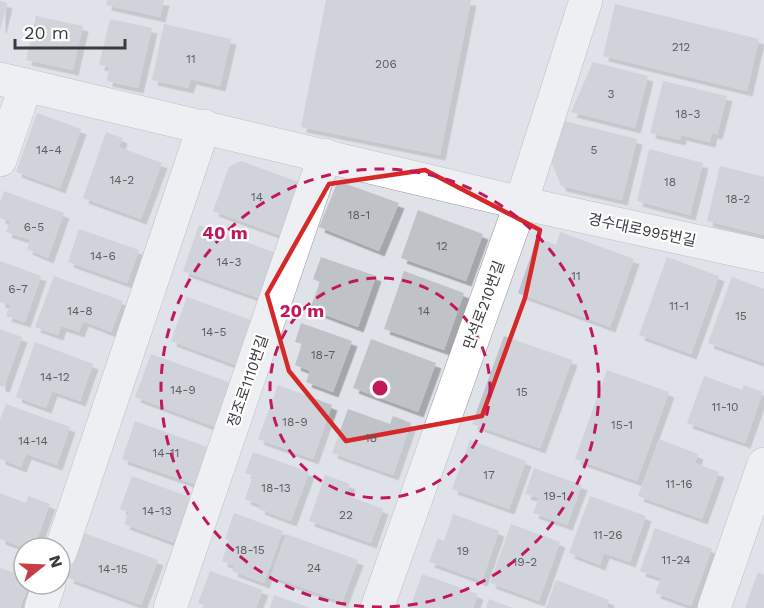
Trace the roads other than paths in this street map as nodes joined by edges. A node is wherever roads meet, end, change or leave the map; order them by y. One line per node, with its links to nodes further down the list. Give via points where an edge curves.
1 (586, 0): 6 (street, 만석로210번길)
2 (13, 82): 3 (street); 5 (street)
3 (204, 126): 4 (street); 9 (street)
4 (325, 155): 6 (street); 10 (street, 정조로1110번길)
5 (0, 160)
6 (521, 203): 7 (street, 경수대로995번길); 11 (street, 만석로210번길)
7 (764, 256)
8 (764, 464): 12 (street)
9 (66, 536)
10 (170, 608)
11 (377, 608)
12 (714, 608)

